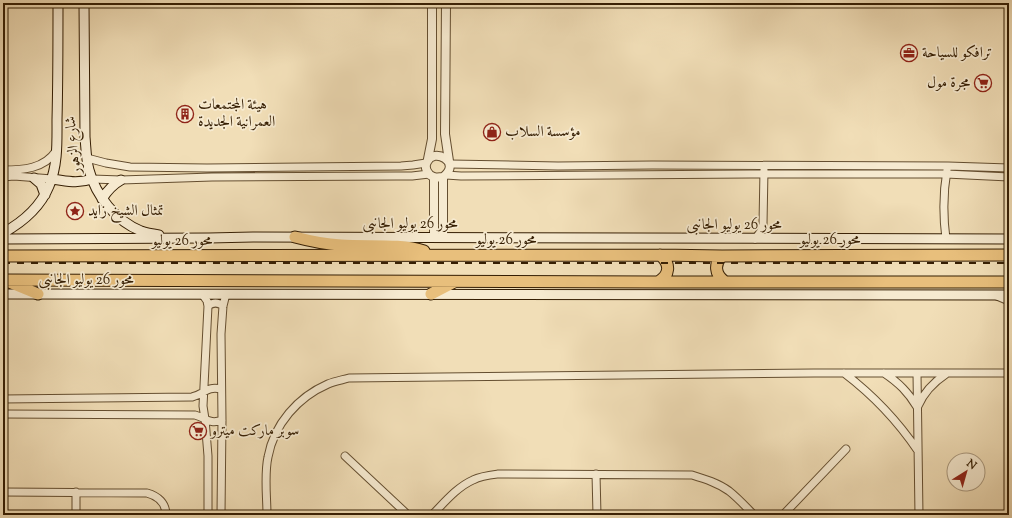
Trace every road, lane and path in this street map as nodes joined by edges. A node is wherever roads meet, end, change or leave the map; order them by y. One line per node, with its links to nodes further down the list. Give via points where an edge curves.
1 (58, 3): 11 (main road, شارع الزهور)
2 (84, 3): 12 (main road, شارع الزهور, via 84,122)
3 (432, 3): 5 (street)
4 (446, 3): 6 (street)
5 (432, 17): 6 (street); 7 (street)
6 (446, 17): 8 (street)
7 (432, 65): 8 (street); 10 (street)
8 (446, 66): 9 (street)
9 (445, 138): 10 (street); 14 (street)
10 (432, 139): 13 (street)
11 (56, 151): 26 (street, via 46,162 33,167); 42 (main road, شارع الزهور)
12 (87, 158): 24 (street, via 130,167); 43 (main road, شارع الزهور)
13 (427, 161): 14 (street, via 433,156 439,156 445,157); 17 (street, via 413,166); 34 (street, via 427,171)
14 (449, 163): 18 (street); 36 (street, via 449,170)
15 (652, 165): 16 (street); 18 (street); 27 (street)
16 (665, 165): 19 (street); 28 (street)
17 (288, 166): 24 (street); 35 (street)
18 (558, 166): 37 (street)
19 (751, 166): 20 (street); 29 (street)
20 (764, 166): 21 (street); 30 (street)
21 (849, 166): 22 (street); 31 (street)
22 (870, 166): 23 (street); 32 (street)
23 (948, 166): 25 (street); 33 (street)
24 (188, 167): 41 (street)
25 (1009, 168)
26 (3, 170)
27 (652, 174): 28 (street); 37 (street)
28 (664, 174): 29 (street)
29 (750, 174): 30 (street)
30 (764, 174): 31 (street); 52 (street, via 763,224)
31 (849, 174): 32 (street)
32 (870, 174): 33 (street)
33 (946, 174): 39 (street); 53 (street)
34 (431, 175): 35 (street); 36 (street); 49 (street)
35 (288, 176): 41 (street)
36 (445, 176): 37 (street); 49 (street)
37 (558, 176)
38 (3, 177): 40 (street)
39 (1009, 177)
40 (34, 178): 42 (street); 45 (main road, via 41,184)
41 (188, 178): 44 (street)
42 (52, 179): 43 (main road, via 72,182); 45 (main road, شارع الزهور)
43 (92, 179): 44 (street); 46 (main road, شارع الزهور)
44 (121, 180): 46 (main road, via 108,190)
45 (45, 195): 47 (main road, شارع الزهور, via 31,214)
46 (102, 199): 51 (main road, شارع الزهور, via 112,212 126,223 141,231)
47 (3, 233)
48 (295, 238): 49 (main road, محور 26 يوليو الجانبى); 51 (main road, محور 26 يوليو الجانبى); 55 (highway, via 340,245 406,247)
49 (439, 238): 52 (main road, محور 26 يوليو الجانبى)
50 (3, 239): 51 (main road, محور 26 يوليو الجانبى)
51 (173, 239)
52 (755, 239): 53 (main road, محور 26 يوليو الجانبى)
53 (946, 239): 54 (main road, محور 26 يوليو الجانبى)
54 (1009, 239)
55 (434, 255): 56 (highway, محور 26 يوليو); 58 (highway, محور 26 يوليو)
56 (660, 255): 59 (highway, محور 26 يوليو); 63 (highway, via 667,262 667,272)
57 (1009, 255): 59 (highway, محور 26 يوليو)
58 (3, 256)
59 (722, 256): 62 (highway, via 717,263 716,271)
60 (3, 280): 61 (highway); 66 (highway)
61 (458, 281): 63 (highway); 69 (highway)
62 (724, 281): 63 (highway); 64 (highway)
63 (658, 282)
64 (1009, 282)
65 (3, 294): 66 (main road, محور 26 يوليو الجانبى)
66 (38, 294): 67 (main road, محور 26 يوليو الجانبى)
67 (202, 294): 68 (main road, محور 26 يوليو الجانبى); 73 (street)
68 (226, 294): 69 (main road, محور 26 يوليو الجانبى); 74 (street)
69 (431, 294): 70 (main road, محور 26 يوليو الجانبى)
70 (995, 295): 71 (main road, محور 26 يوليو الجانبى); 72 (street)
71 (1009, 295)
72 (1009, 302)
73 (208, 306): 74 (street, via 217,303); 81 (street)
74 (223, 306): 80 (street)
75 (843, 373): 76 (street); 88 (street, via 884,408); 97 (street, via 349,378 312,392 283,420 267,457)
76 (884, 373): 77 (street); 83 (street, via 904,388)
77 (917, 373): 78 (street); 83 (street)
78 (948, 373): 79 (street); 83 (street, via 925,392)
79 (1009, 373)
80 (221, 389): 81 (street, via 210,388); 86 (street)
81 (203, 392): 82 (street, via 192,397); 85 (street)
82 (3, 399)
83 (917, 408): 88 (street)
84 (3, 414): 85 (street, via 195,415)
85 (205, 419): 86 (street, via 212,422); 95 (street)
86 (222, 420): 96 (street)
87 (846, 449): 102 (street)
88 (918, 451): 103 (street)
89 (345, 456): 98 (street)
90 (596, 474): 99 (street, via 486,475 463,486); 100 (street); 101 (street, via 692,475 705,478 729,491)
91 (3, 492): 92 (street)
92 (76, 492): 93 (street); 94 (street, via 151,494 163,503)
93 (76, 515)
94 (166, 515)
95 (208, 515)
96 (221, 515)
97 (267, 515)
98 (408, 515)
99 (432, 515)
100 (597, 515)
101 (754, 515)
102 (783, 515)
103 (919, 515)

